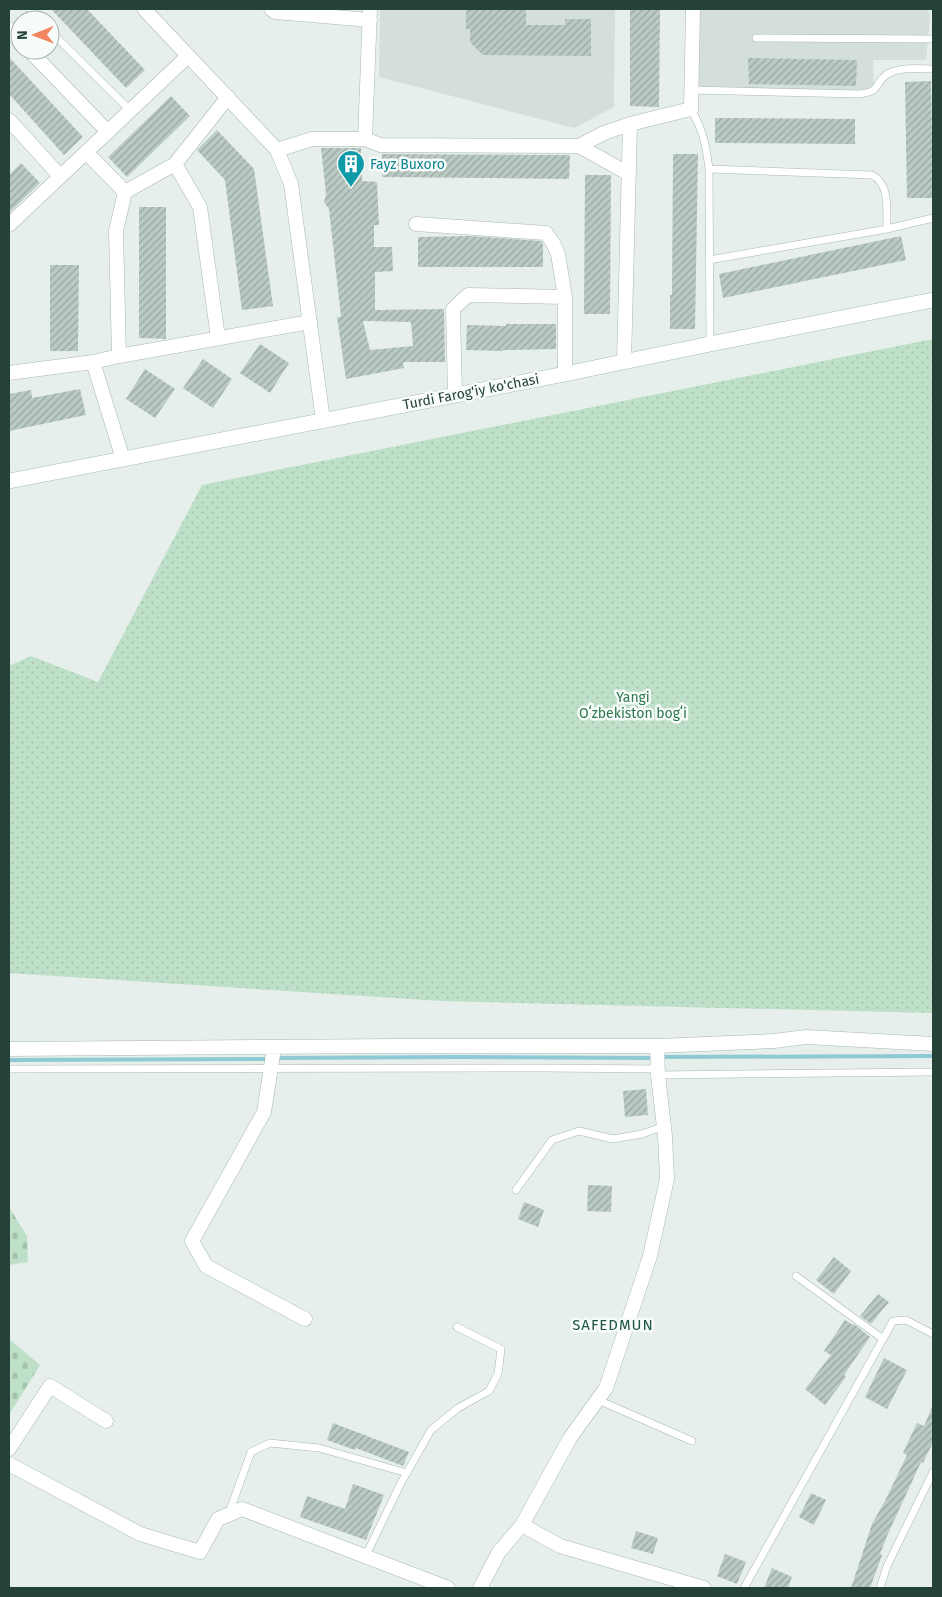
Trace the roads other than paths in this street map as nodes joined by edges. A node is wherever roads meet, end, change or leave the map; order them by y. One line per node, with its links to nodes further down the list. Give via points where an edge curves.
1 (144, 9): 8 (street)
2 (271, 9): 4 (street, via 274,12)
3 (693, 9): 11 (street)
4 (370, 14): 18 (street)
5 (756, 38): 6 (lane)
6 (933, 39)
7 (60, 40): 14 (lane)
8 (188, 56): 12 (street); 14 (street)
9 (39, 60): 17 (street)
10 (933, 69): 11 (lane, via 895,70 870,93)
11 (691, 90): 13 (street)
12 (228, 97): 20 (street); 22 (street)
13 (691, 109): 16 (street); 23 (lane, via 701,127)
14 (130, 110): 17 (street)
15 (9, 120): 25 (street)
16 (630, 124): 19 (street, via 604,132); 24 (street)
17 (108, 132): 21 (street)
18 (365, 139): 19 (street, via 380,145); 20 (street, via 312,140)
19 (580, 146): 24 (street)
20 (277, 150): 34 (street, via 292,184)
21 (86, 152): 25 (street); 26 (street)
22 (175, 164): 26 (street); 35 (street, via 200,207)
23 (708, 169): 30 (lane, via 872,176 879,179 885,189); 31 (lane)
24 (629, 174): 39 (street)
25 (60, 176): 29 (street)
26 (125, 192): 37 (street, via 116,231)
27 (933, 218): 30 (lane)
28 (416, 224): 32 (street, via 546,233 558,254)
29 (9, 225)
30 (887, 229): 31 (lane)
31 (709, 260): 36 (lane)
32 (565, 297): 41 (street); 42 (street, via 468,295 453,309)
33 (933, 300): 36 (main road, Turdi Farog'iy ko'chasi)
34 (310, 322): 35 (street); 43 (street)
35 (218, 338): 37 (street)
36 (710, 344): 39 (main road, Turdi Farog'iy ko'chasi)
37 (119, 356): 38 (street)
38 (93, 362): 40 (street); 44 (street)
39 (624, 362): 41 (main road, Turdi Farog'iy ko'chasi)
40 (9, 373)
41 (565, 374): 42 (main road, Turdi Farog'iy ko'chasi)
42 (455, 394): 43 (main road, Turdi Farog'iy ko'chasi)
43 (323, 420): 44 (main road, Turdi Farog'iy ko'chasi)
44 (122, 459): 45 (main road, Turdi Farog'iy ko'chasi)
45 (9, 481)
46 (933, 1044): 47 (street, via 806,1037)
47 (657, 1046): 49 (street, via 395,1046); 51 (street)
48 (9, 1050): 49 (street)
49 (273, 1058): 50 (lane); 51 (lane); 56 (street, via 264,1112 192,1241 206,1266)
50 (9, 1069)
51 (658, 1070): 52 (lane); 53 (street)
52 (933, 1072)
53 (664, 1126): 54 (lane, via 613,1139 579,1131 552,1140); 60 (street, via 667,1179 650,1256 606,1388)
54 (516, 1190)
55 (796, 1276): 59 (lane)
56 (305, 1320)
57 (458, 1327): 66 (lane, via 501,1348 498,1374 489,1390 458,1408 431,1430)
58 (933, 1334): 59 (lane, via 906,1320 893,1321)
59 (883, 1339): 73 (lane)
60 (598, 1400): 62 (lane); 68 (street, via 570,1438)
61 (106, 1421): 63 (street, via 50,1386)
62 (692, 1441)
63 (9, 1448)
64 (9, 1464): 67 (street, via 140,1534 200,1552 218,1519)
65 (933, 1472): 74 (lane, via 886,1566)
66 (407, 1473): 67 (lane, via 319,1448 270,1443 251,1452); 69 (lane)
67 (228, 1515): 69 (street, via 242,1509)
68 (522, 1525): 71 (street, via 499,1552); 72 (street, via 560,1546)
69 (365, 1557): 70 (street)
70 (448, 1588)
71 (480, 1588)
72 (704, 1588)
73 (744, 1588)
74 (880, 1588)

